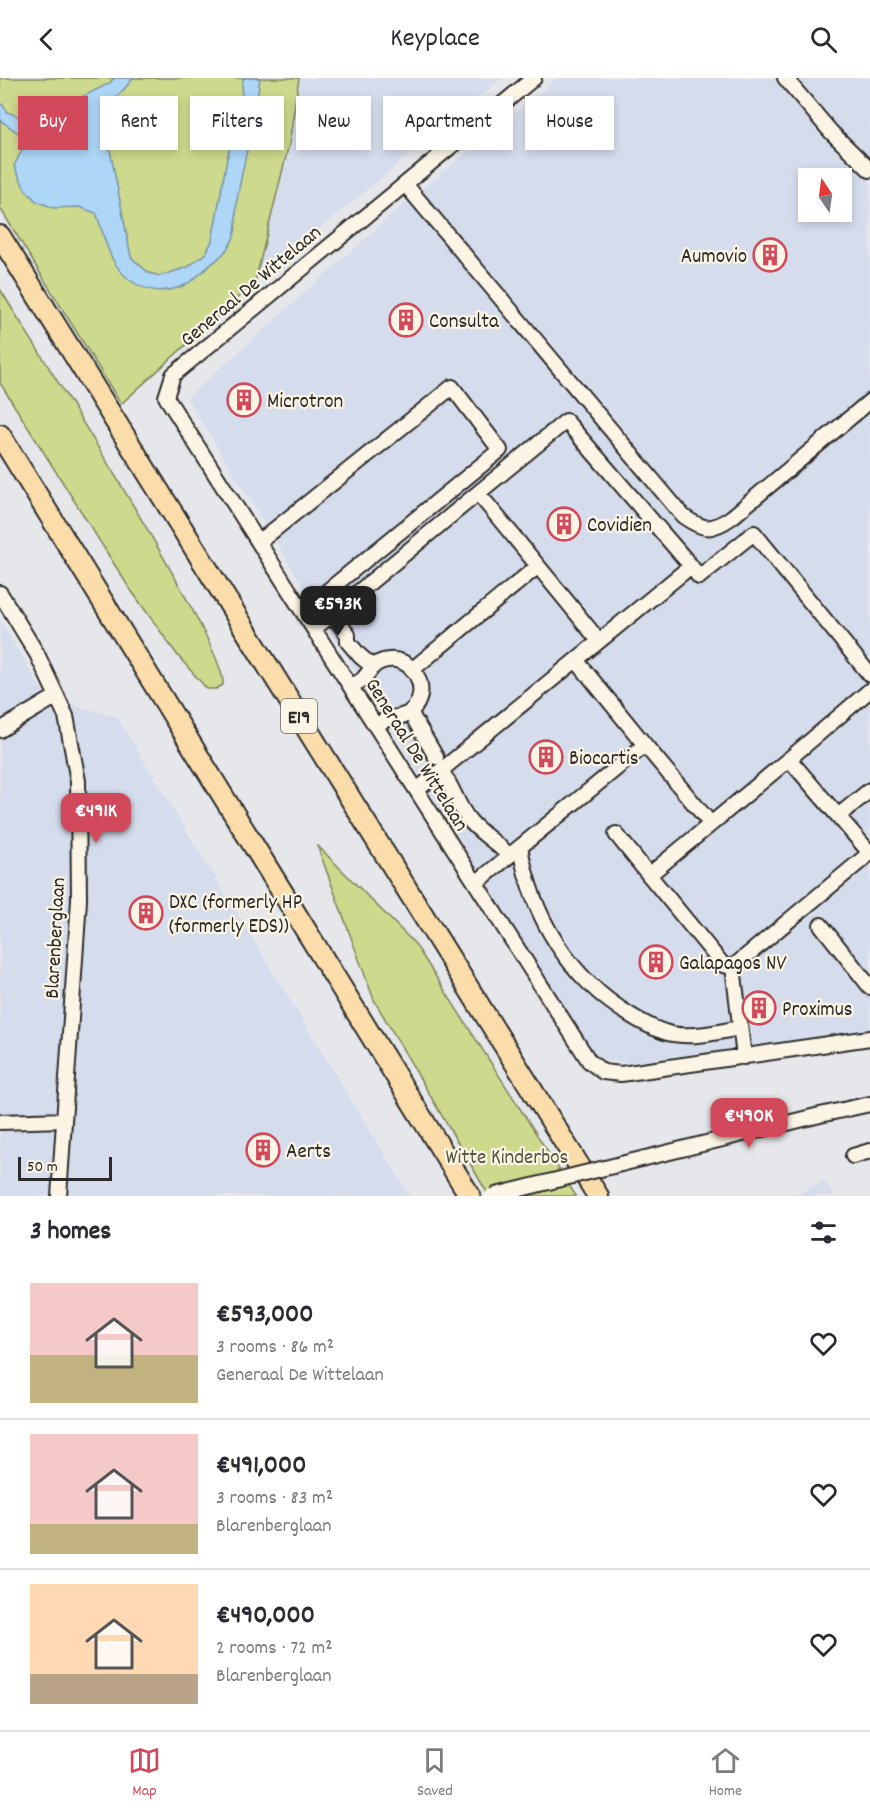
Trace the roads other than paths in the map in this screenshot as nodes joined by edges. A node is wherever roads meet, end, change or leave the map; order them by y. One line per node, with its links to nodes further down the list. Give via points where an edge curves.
1 (534, 78): 4 (street, Generaal De Wittelaan)
2 (785, 78): 3 (street)
3 (870, 170)
4 (405, 184): 6 (street, via 683,516 694,524 707,529 726,522); 9 (street, Generaal De Wittelaan, via 173,375 169,384 166,396)
5 (0, 236): 54 (highway, E19)
6 (870, 401)
7 (0, 435): 52 (highway)
8 (478, 493): 10 (street); 11 (street, via 566,421); 14 (street)
9 (259, 542): 13 (street, Generaal De Wittelaan); 13 (street, via 452,387 500,450)
10 (538, 566): 16 (street); 19 (street)
11 (691, 566): 16 (street); 20 (street, via 699,577 754,533)
12 (0, 593): 23 (street, Blarenberglaan)
13 (303, 611): 15 (street, Generaal De Wittelaan)
14 (332, 614): 15 (street); 18 (street, via 348,635 348,642)
15 (314, 629): 21 (street, Generaal De Wittelaan)
16 (599, 641): 17 (street)
17 (576, 660): 27 (street); 30 (street)
18 (372, 666): 19 (street, via 393,659); 21 (street)
19 (413, 669): 24 (street, via 421,691)
20 (870, 675)
21 (351, 687): 25 (street, Generaal De Wittelaan)
22 (870, 690): 29 (street)
23 (57, 696): 26 (street); 47 (street, Blarenberglaan, via 74,748 80,840)
24 (410, 712): 25 (street); 28 (street)
25 (376, 726): 31 (street, Generaal De Wittelaan)
26 (0, 730)
27 (645, 745): 34 (street); 36 (street)
28 (436, 757)
29 (789, 759): 33 (street); 34 (street)
30 (441, 771): 31 (street); 36 (street, via 468,819 503,850)
31 (417, 790): 39 (street, Generaal De Wittelaan)
32 (870, 790): 33 (street)
33 (838, 816): 37 (street)
34 (711, 824): 38 (street)
35 (616, 834): 38 (street)
36 (514, 852): 39 (street); 43 (street, via 554,941 578,973 606,999 671,1034)
37 (870, 853): 41 (street)
38 (649, 875): 41 (street, via 723,965)
39 (476, 883): 45 (street, Generaal De Wittelaan, via 589,1061 603,1072 621,1074)
40 (821, 926): 42 (street)
41 (733, 967): 43 (street)
42 (870, 987)
43 (741, 1028): 45 (street)
44 (870, 1038): 45 (street, Generaal De Wittelaan)
45 (744, 1057)
46 (870, 1104): 53 (street, bridge)
47 (64, 1120): 48 (street); 51 (street, Blarenberglaan)
48 (0, 1122)
49 (870, 1151): 50 (street)
50 (853, 1156)
51 (59, 1196)
52 (470, 1196)
53 (492, 1196)
54 (598, 1196)

